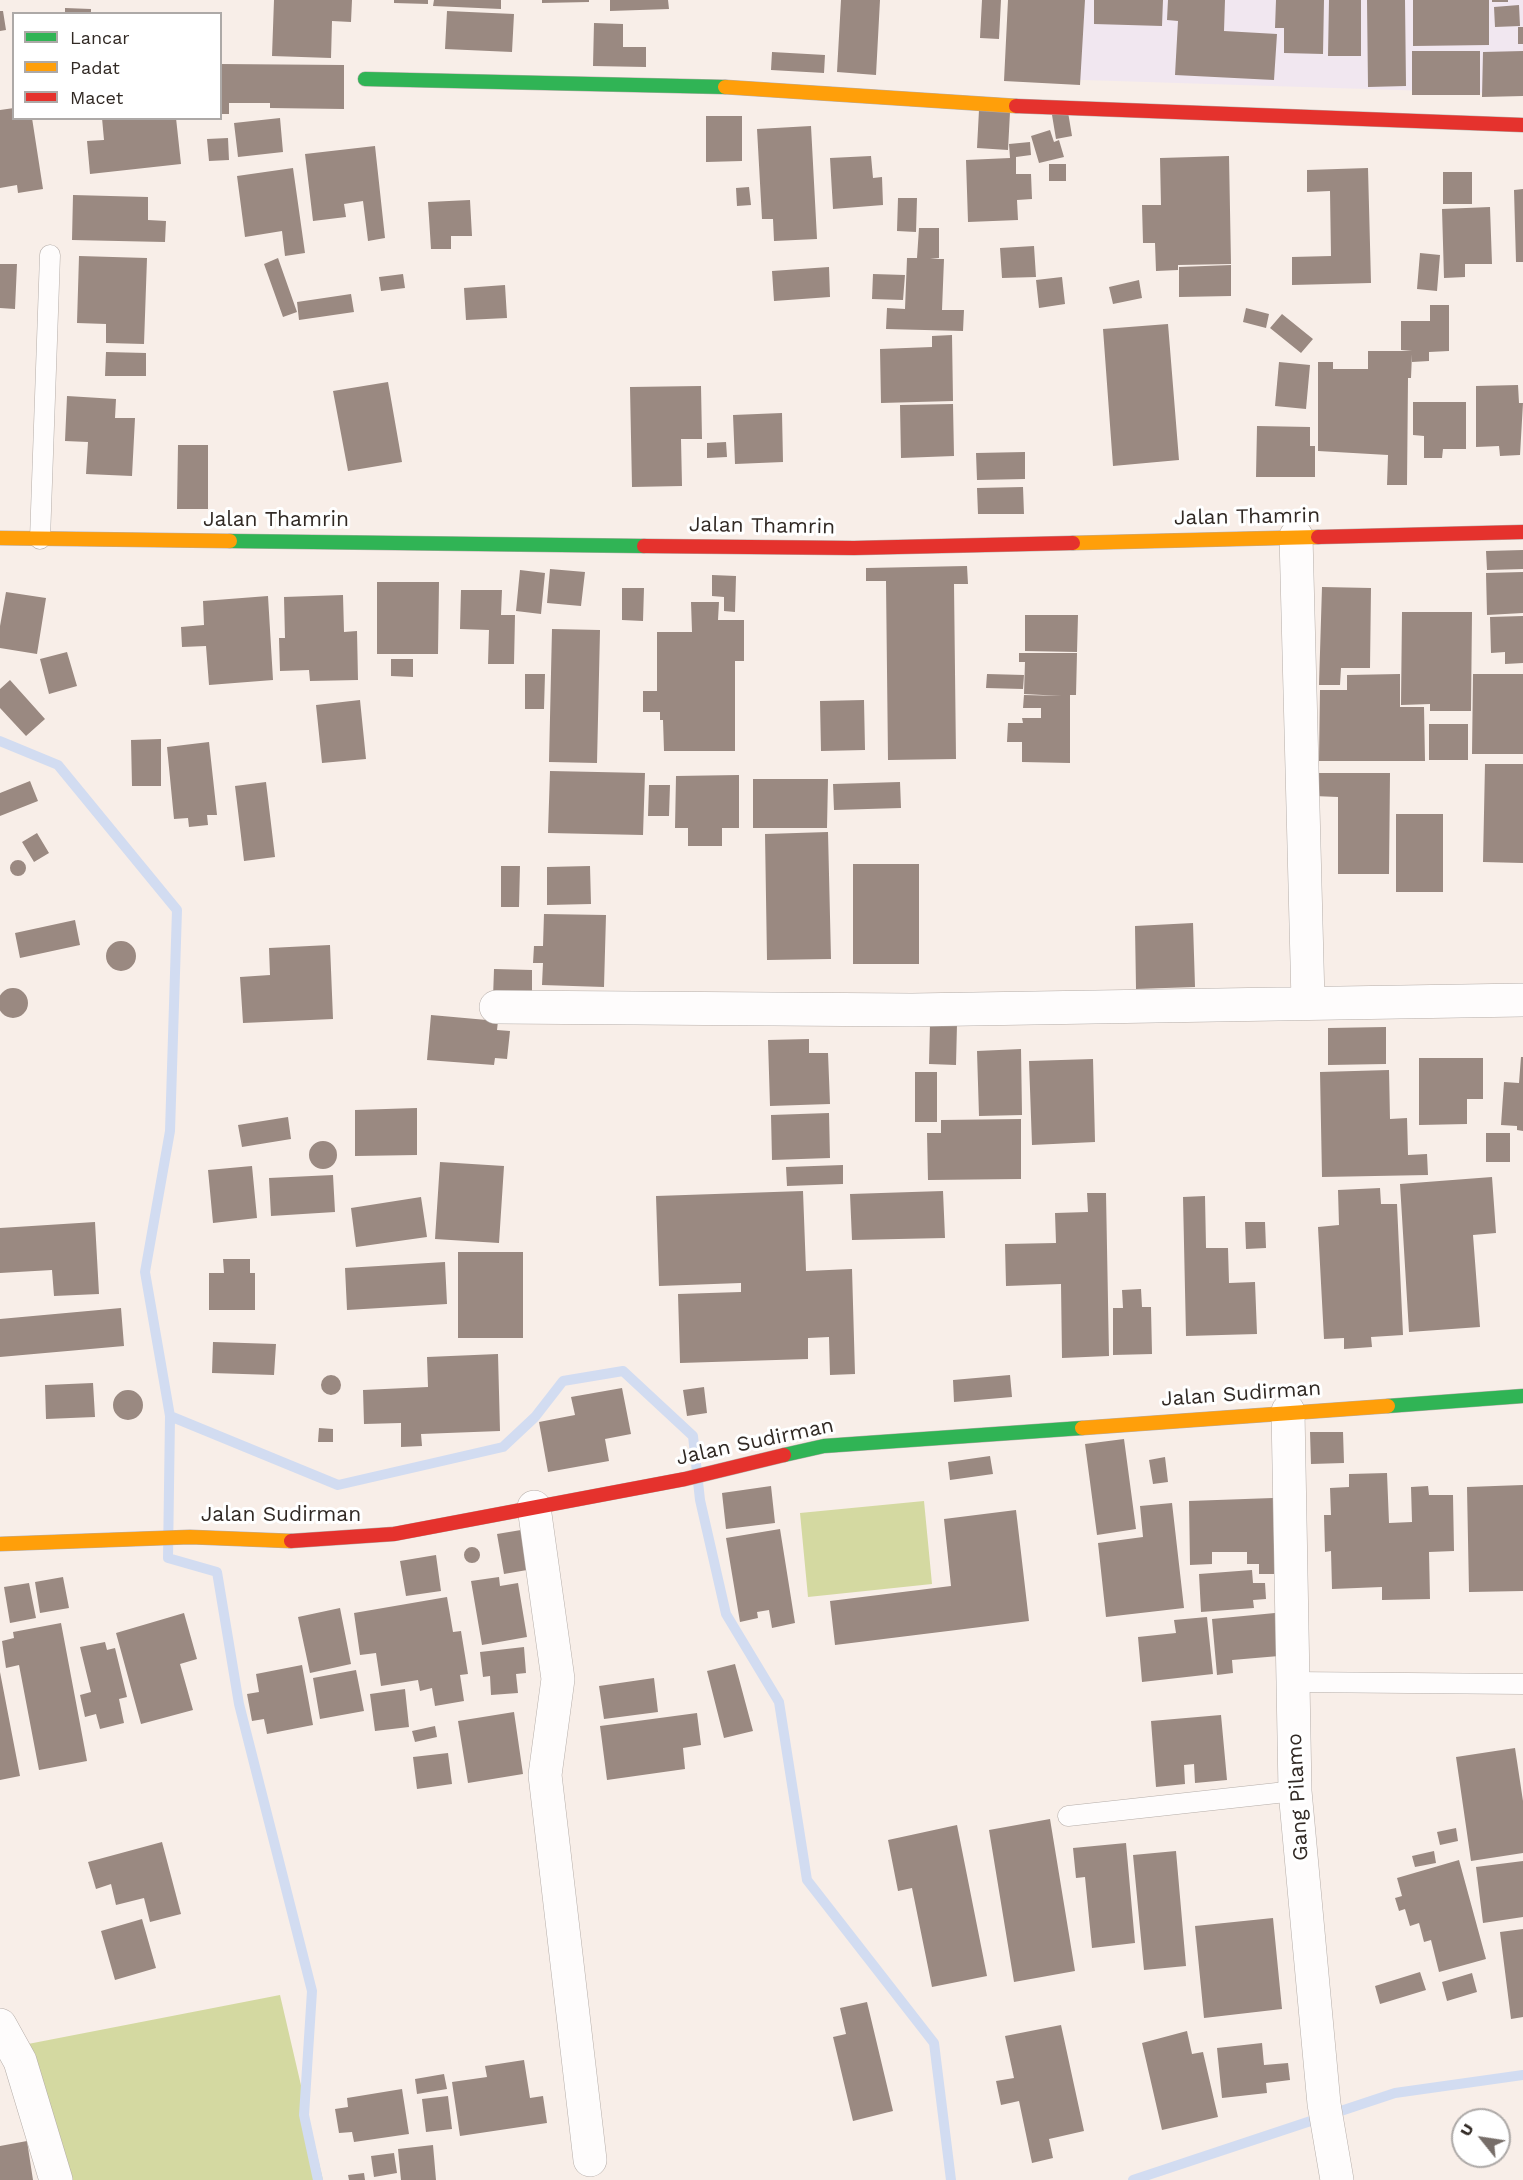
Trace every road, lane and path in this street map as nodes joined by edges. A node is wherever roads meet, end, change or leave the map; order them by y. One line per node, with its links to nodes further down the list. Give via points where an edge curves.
1 (365, 79): 2 (street, via 680,84 1029,106)
2 (1523, 125)
3 (50, 255): 7 (lane)
4 (1523, 532): 5 (street, Jalan Thamrin)
5 (1296, 536): 7 (street, Jalan Thamrin, via 854,548); 9 (street)
6 (0, 538): 7 (street, Jalan Thamrin)
7 (40, 539)
8 (1523, 1000): 9 (street)
9 (1308, 1001): 10 (street, via 912,1010)
10 (496, 1007)
11 (1523, 1396): 12 (street, Jalan Sudirman)
12 (1288, 1412): 13 (street, Jalan Sudirman, via 824,1446 685,1479); 15 (street, Gang Pilamo)
13 (534, 1507): 14 (street, Jalan Sudirman, via 394,1534 292,1541 190,1537); 20 (street, via 558,1679 545,1775)
14 (0, 1544)
15 (1293, 1682): 16 (lane); 17 (street, Gang Pilamo)
16 (1523, 1684)
17 (1295, 1791): 18 (lane); 22 (street, Gang Pilamo, via 1326,2116)
18 (1068, 1816)
19 (0, 2025): 21 (street, via 20,2061)
20 (590, 2160)
21 (56, 2180)
22 (1337, 2180)

